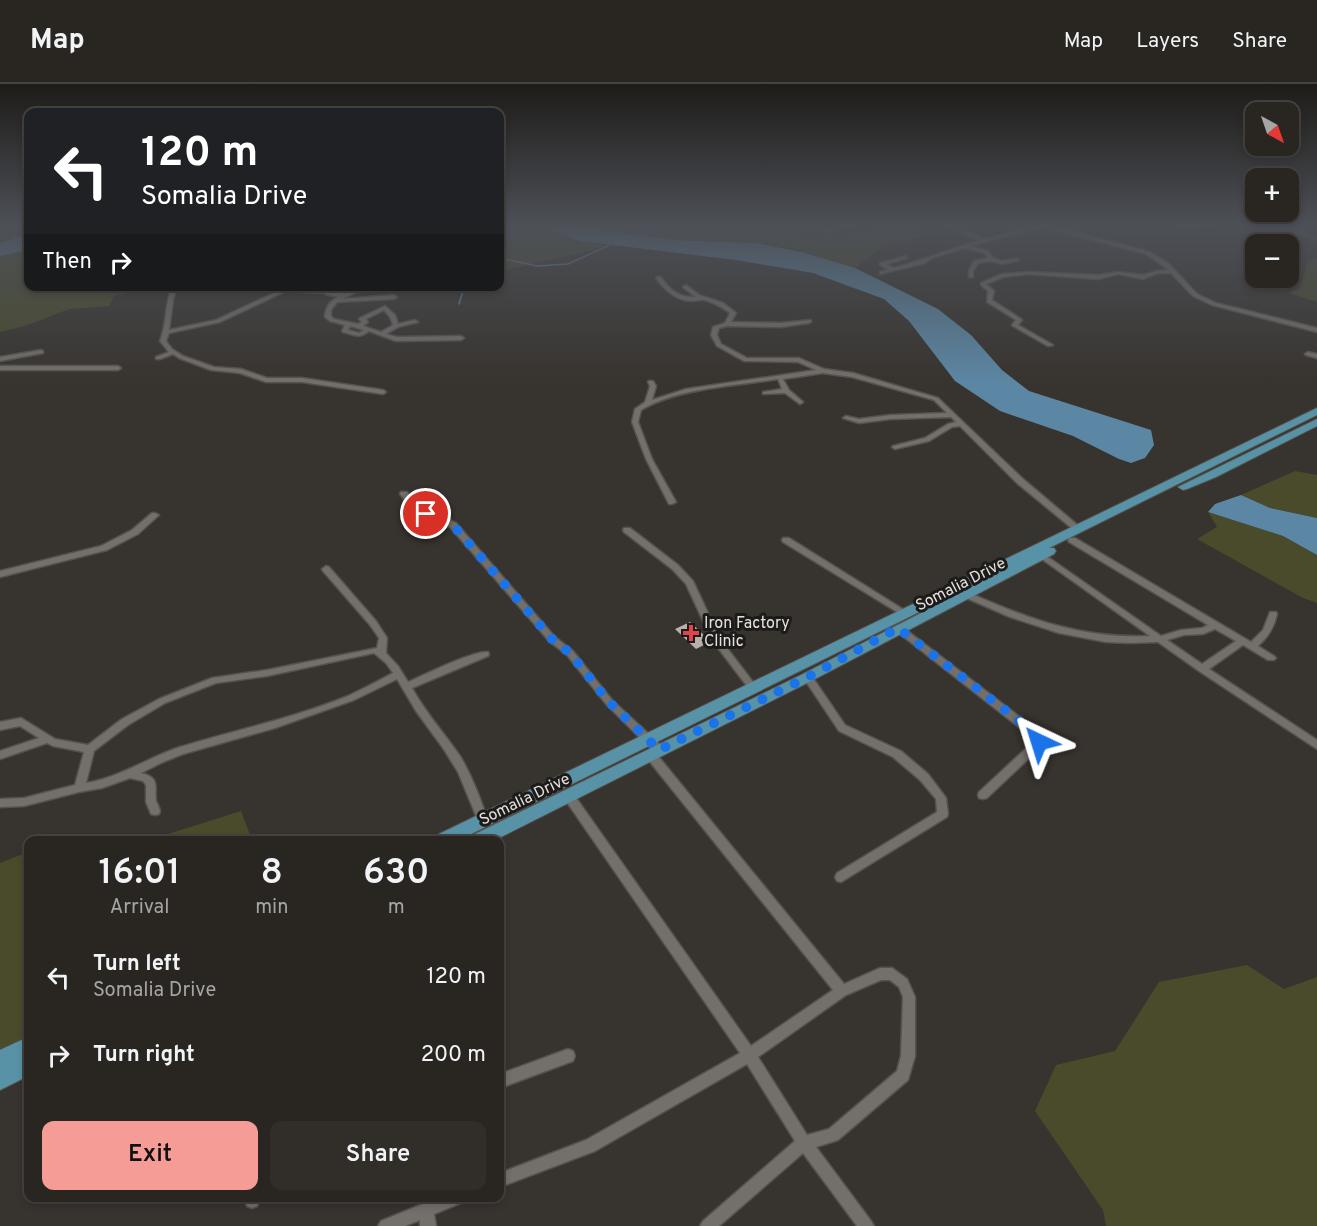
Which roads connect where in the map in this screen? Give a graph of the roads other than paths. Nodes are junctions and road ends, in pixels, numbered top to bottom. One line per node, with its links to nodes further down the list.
1 (999, 277): 23 (street)
2 (1179, 277): 19 (street)
3 (659, 278): 10 (street)
4 (686, 287): 10 (street)
5 (172, 291): 20 (street)
6 (283, 291): 20 (street)
7 (324, 291): 8 (street); 11 (street)
8 (352, 292): 11 (street)
9 (394, 297): 11 (street)
10 (702, 298): 15 (street)
11 (336, 300): 14 (street)
12 (809, 321): 15 (street)
13 (415, 322): 17 (street)
14 (349, 323): 16 (street); 18 (street)
15 (728, 324): 33 (street)
16 (359, 326): 17 (street); 18 (street)
17 (396, 326): 21 (street)
18 (368, 329): 21 (street)
19 (1317, 330)
20 (166, 333): 25 (street)
21 (381, 334): 22 (street)
22 (461, 338)
23 (1050, 345)
24 (41, 352): 27 (street)
25 (173, 352): 29 (street); 37 (street)
26 (1308, 354): 28 (street)
27 (17, 356): 30 (street); 31 (street)
28 (1317, 356)
29 (158, 358)
30 (0, 359)
31 (0, 367): 32 (street)
32 (118, 368)
33 (823, 371): 34 (street); 42 (street)
34 (780, 378): 36 (street); 40 (street)
35 (651, 382): 40 (street)
36 (786, 391): 38 (street); 39 (street)
37 (383, 392)
38 (765, 393)
39 (800, 402)
40 (648, 403): 48 (street)
41 (1317, 411): 51 (main road, Somalia Drive)
42 (954, 415): 43 (street); 45 (street)
43 (845, 422)
44 (1317, 422): 51 (main road, Somalia Drive)
45 (962, 424): 46 (street); 51 (street)
46 (895, 447)
47 (404, 494): 73 (street)
48 (672, 502)
49 (155, 515): 55 (street)
50 (627, 530): 70 (street)
51 (1074, 534): 53 (main road, Somalia Drive); 57 (main road, Somalia Drive); 59 (street)
52 (786, 540): 57 (street)
53 (1042, 555): 56 (main road, Somalia Drive); 61 (street)
54 (326, 569): 63 (street)
55 (0, 574)
56 (967, 595): 60 (main road, Somalia Drive); 61 (street)
57 (905, 613): 70 (main road, Somalia Drive)
58 (1273, 614): 62 (street)
59 (1214, 625): 61 (street); 62 (street)
60 (898, 628): 68 (main road, Somalia Drive); 81 (street)
61 (1160, 639): 66 (street)
62 (1247, 644): 65 (street); 66 (street)
63 (381, 654): 67 (street); 75 (street)
64 (485, 654): 69 (street)
65 (1271, 658)
66 (1202, 669): 74 (street)
67 (398, 675): 69 (street); 78 (street)
68 (808, 677): 76 (main road, Somalia Drive); 87 (street)
69 (407, 686): 84 (street)
70 (753, 688): 73 (main road, Somalia Drive)
71 (0, 726): 72 (street)
72 (49, 739): 75 (street); 77 (street)
73 (649, 739): 76 (street); 84 (main road, Somalia Drive)
74 (1317, 745)
75 (90, 749): 79 (street)
76 (654, 752): 80 (main road, Somalia Drive); 88 (street)
77 (0, 755)
78 (130, 774): 79 (street); 83 (street)
79 (79, 788): 82 (street)
80 (568, 795): 86 (main road, Somalia Drive); 90 (street)
81 (983, 795)
82 (0, 803)
83 (155, 811)
84 (483, 820): 85 (main road, Somalia Drive)
85 (451, 836)
86 (487, 836)
87 (841, 878)
88 (842, 991): 90 (street); 96 (street)
89 (24, 1049): 92 (main road)
90 (749, 1055): 96 (street); 97 (street)
91 (568, 1056): 95 (street)
92 (0, 1061)
93 (24, 1068): 94 (main road)
94 (0, 1080)
95 (504, 1080)
96 (804, 1143): 101 (street); 102 (street)
97 (504, 1178)
98 (451, 1202): 99 (street)
99 (427, 1219): 100 (street)
100 (386, 1226)
101 (708, 1226)
102 (866, 1226)

